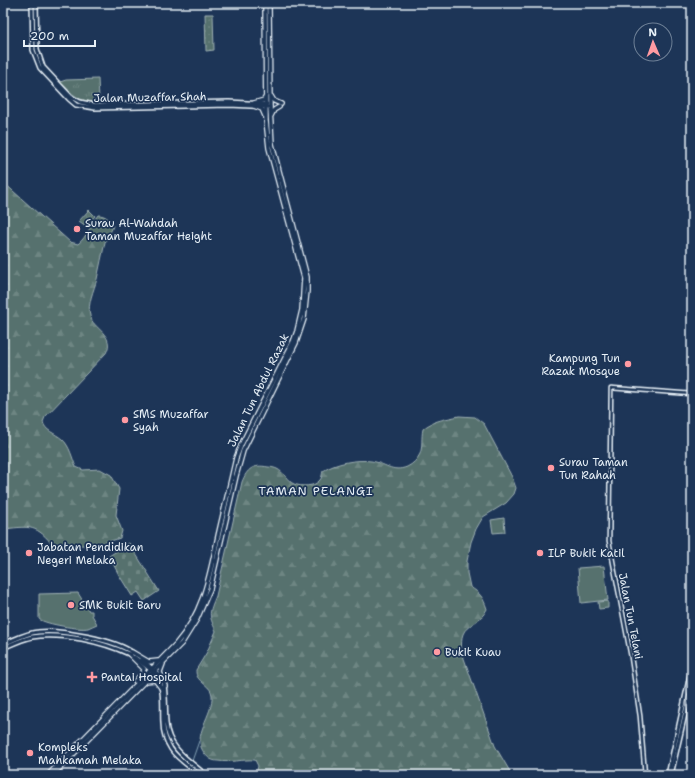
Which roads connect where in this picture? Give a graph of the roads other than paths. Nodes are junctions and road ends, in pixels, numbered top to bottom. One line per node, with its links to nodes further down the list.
1 (32, 3): 7 (main road, Jalan Muzaffar Shah)
2 (36, 3): 7 (main road, Jalan Muzaffar Shah)
3 (265, 3): 6 (highway, Jalan Tun Abdul Razak)
4 (268, 3): 5 (highway, Jalan Tun Abdul Razak)
5 (270, 89): 8 (highway, Jalan Tun Abdul Razak); 9 (highway)
6 (266, 95): 7 (highway); 8 (highway, Jalan Tun Abdul Razak)
7 (254, 104): 8 (main road, Jalan Muzaffar Shah); 10 (highway)
8 (268, 105): 9 (highway, Jalan Tun Abdul Razak); 10 (highway, Jalan Tun Abdul Razak)
9 (270, 118): 18 (highway, Jalan Tun Abdul Razak)
10 (266, 121): 18 (highway, Jalan Tun Abdul Razak)
11 (692, 394): 29 (street, Jalan Tun Telani)
12 (39, 632): 13 (main road); 14 (main road); 15 (main road); 17 (main road)
13 (58, 637): 14 (main road); 17 (main road)
14 (21, 641): 16 (main road)
15 (3, 644)
16 (3, 648)
17 (131, 653): 18 (highway); 20 (main road); 24 (highway)
18 (162, 660): 20 (highway, Jalan Tun Abdul Razak); 23 (highway)
19 (692, 666): 30 (main road)
20 (153, 670): 21 (highway, Jalan Tun Abdul Razak); 23 (main road); 24 (highway, Jalan Tun Abdul Razak)
21 (145, 681): 23 (highway); 26 (highway, Jalan Tun Abdul Razak)
22 (692, 684): 31 (main road)
23 (163, 688): 27 (main road); 28 (main road)
24 (122, 698): 25 (highway, Jalan Tun Abdul Razak)
25 (48, 775)
26 (53, 775)
27 (200, 775)
28 (206, 775)
29 (644, 775)
30 (668, 775)
31 (671, 775)

